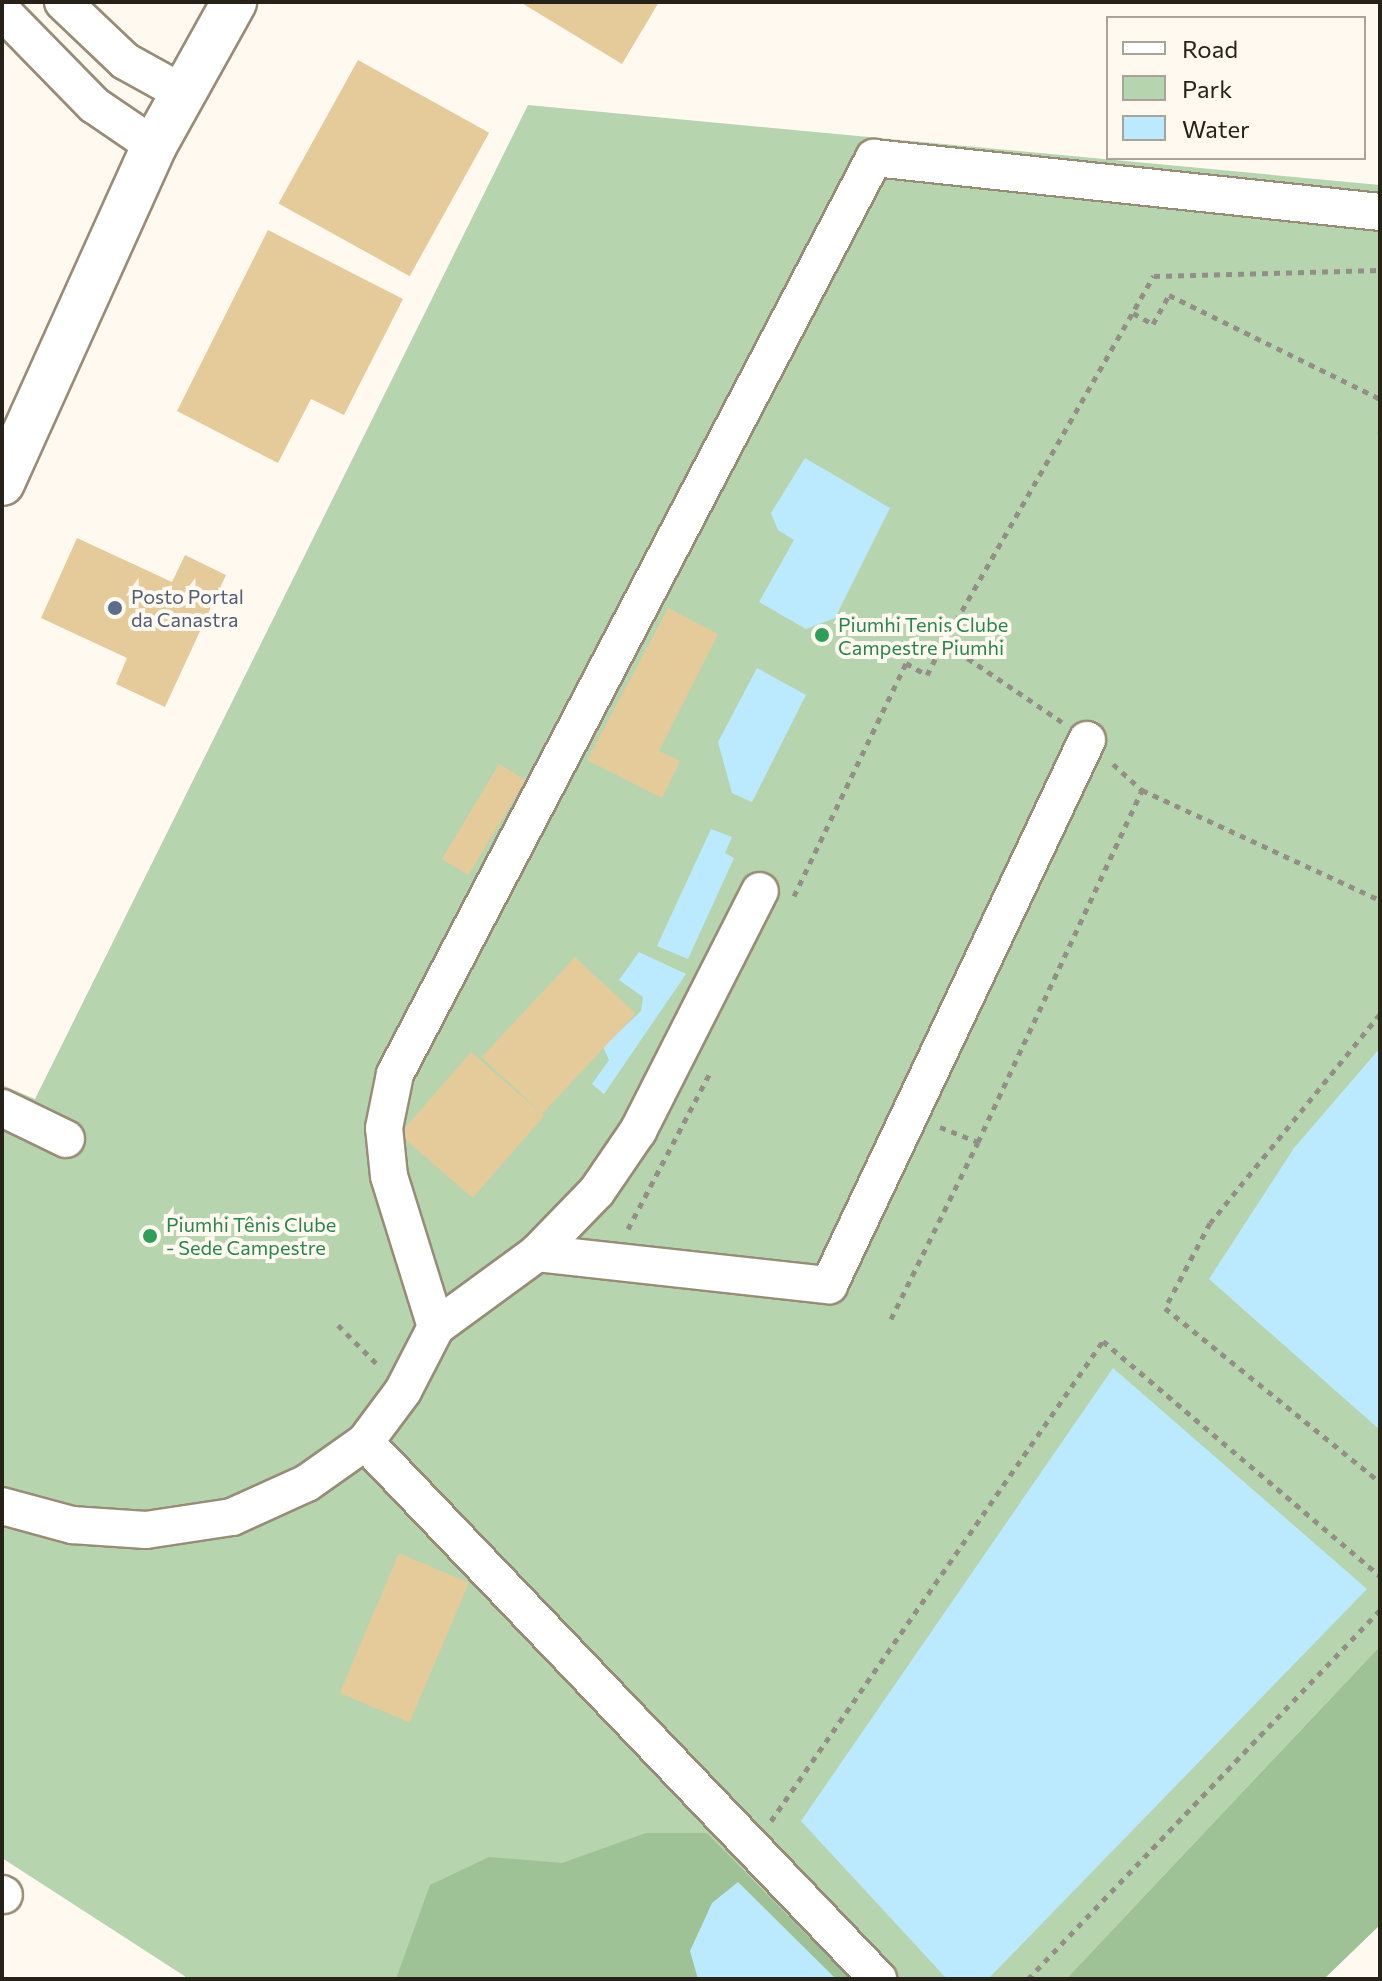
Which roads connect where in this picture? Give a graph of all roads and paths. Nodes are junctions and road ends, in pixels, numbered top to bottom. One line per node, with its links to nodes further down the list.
1 (63, 2): 4 (street)
2 (234, 2): 4 (main road)
3 (2, 11): 5 (street)
4 (181, 92): 5 (main road)
5 (154, 146): 10 (main road)
6 (1380, 212): 23 (street)
7 (1380, 270): 8 (path)
8 (1133, 313): 9 (path); 11 (path)
9 (1380, 399)
10 (2, 483)
11 (1087, 740): 12 (path); 17 (street)
12 (1142, 790): 14 (path); 19 (path)
13 (760, 891): 20 (street)
14 (1380, 900)
15 (1380, 1014): 26 (path)
16 (2, 1108): 18 (street)
17 (910, 1115): 19 (path); 20 (street)
18 (66, 1139)
19 (978, 1142): 21 (path)
20 (537, 1253): 23 (street)
21 (891, 1319)
22 (338, 1325): 24 (path)
23 (436, 1327): 24 (street)
24 (403, 1391): 25 (street)
25 (365, 1442): 27 (street); 30 (street)
26 (1380, 1482)
27 (2, 1506)
28 (1380, 1576): 30 (path)
29 (1380, 1610): 32 (path)
30 (752, 1848): 31 (street)
31 (878, 1979)
32 (1028, 1979)

